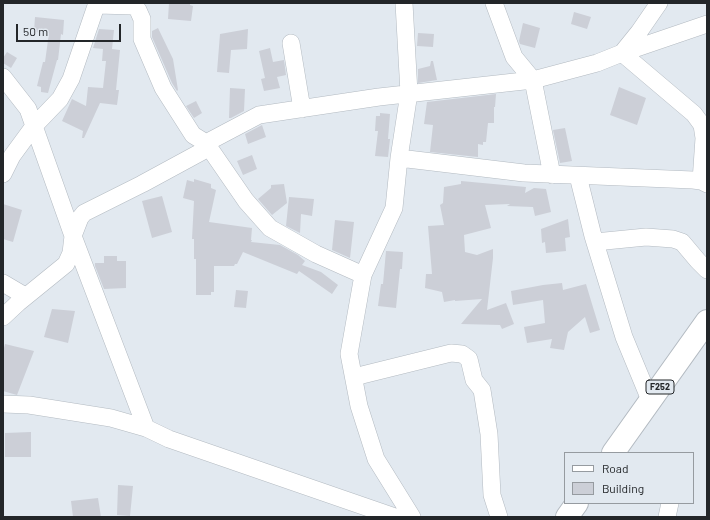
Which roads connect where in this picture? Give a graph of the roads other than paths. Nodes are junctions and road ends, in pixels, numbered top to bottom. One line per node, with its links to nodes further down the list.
1 (404, 3): 10 (street)
2 (494, 3): 9 (street)
3 (659, 3): 7 (street)
4 (98, 4): 12 (street); 13 (street)
5 (707, 24): 7 (street)
6 (291, 43): 11 (street)
7 (622, 53): 9 (street); 18 (street)
8 (3, 77): 12 (street)
9 (533, 80): 10 (street); 16 (street)
10 (409, 93): 11 (street); 14 (street)
11 (302, 109): 13 (street)
12 (34, 126): 15 (street); 19 (street)
13 (206, 143): 19 (street); 22 (street)
14 (399, 158): 16 (street); 22 (street)
15 (3, 174)
16 (552, 175): 17 (street)
17 (578, 176): 18 (street); 20 (street)
18 (704, 183)
19 (73, 236): 24 (street); 30 (street)
20 (595, 242): 21 (street); 28 (street)
21 (707, 270)
22 (363, 275): 27 (street)
23 (3, 283): 24 (street)
24 (25, 296): 25 (street)
25 (3, 316)
26 (707, 322): 28 (main road, F252)
27 (354, 377): 35 (street); 36 (street)
28 (650, 400): 31 (main road, F252)
29 (3, 404): 30 (street)
30 (146, 428): 34 (street)
31 (614, 452)
32 (576, 504): 37 (main road)
33 (670, 504): 38 (street)
34 (395, 517)
35 (412, 517)
36 (499, 517)
37 (567, 517)
38 (667, 517)

